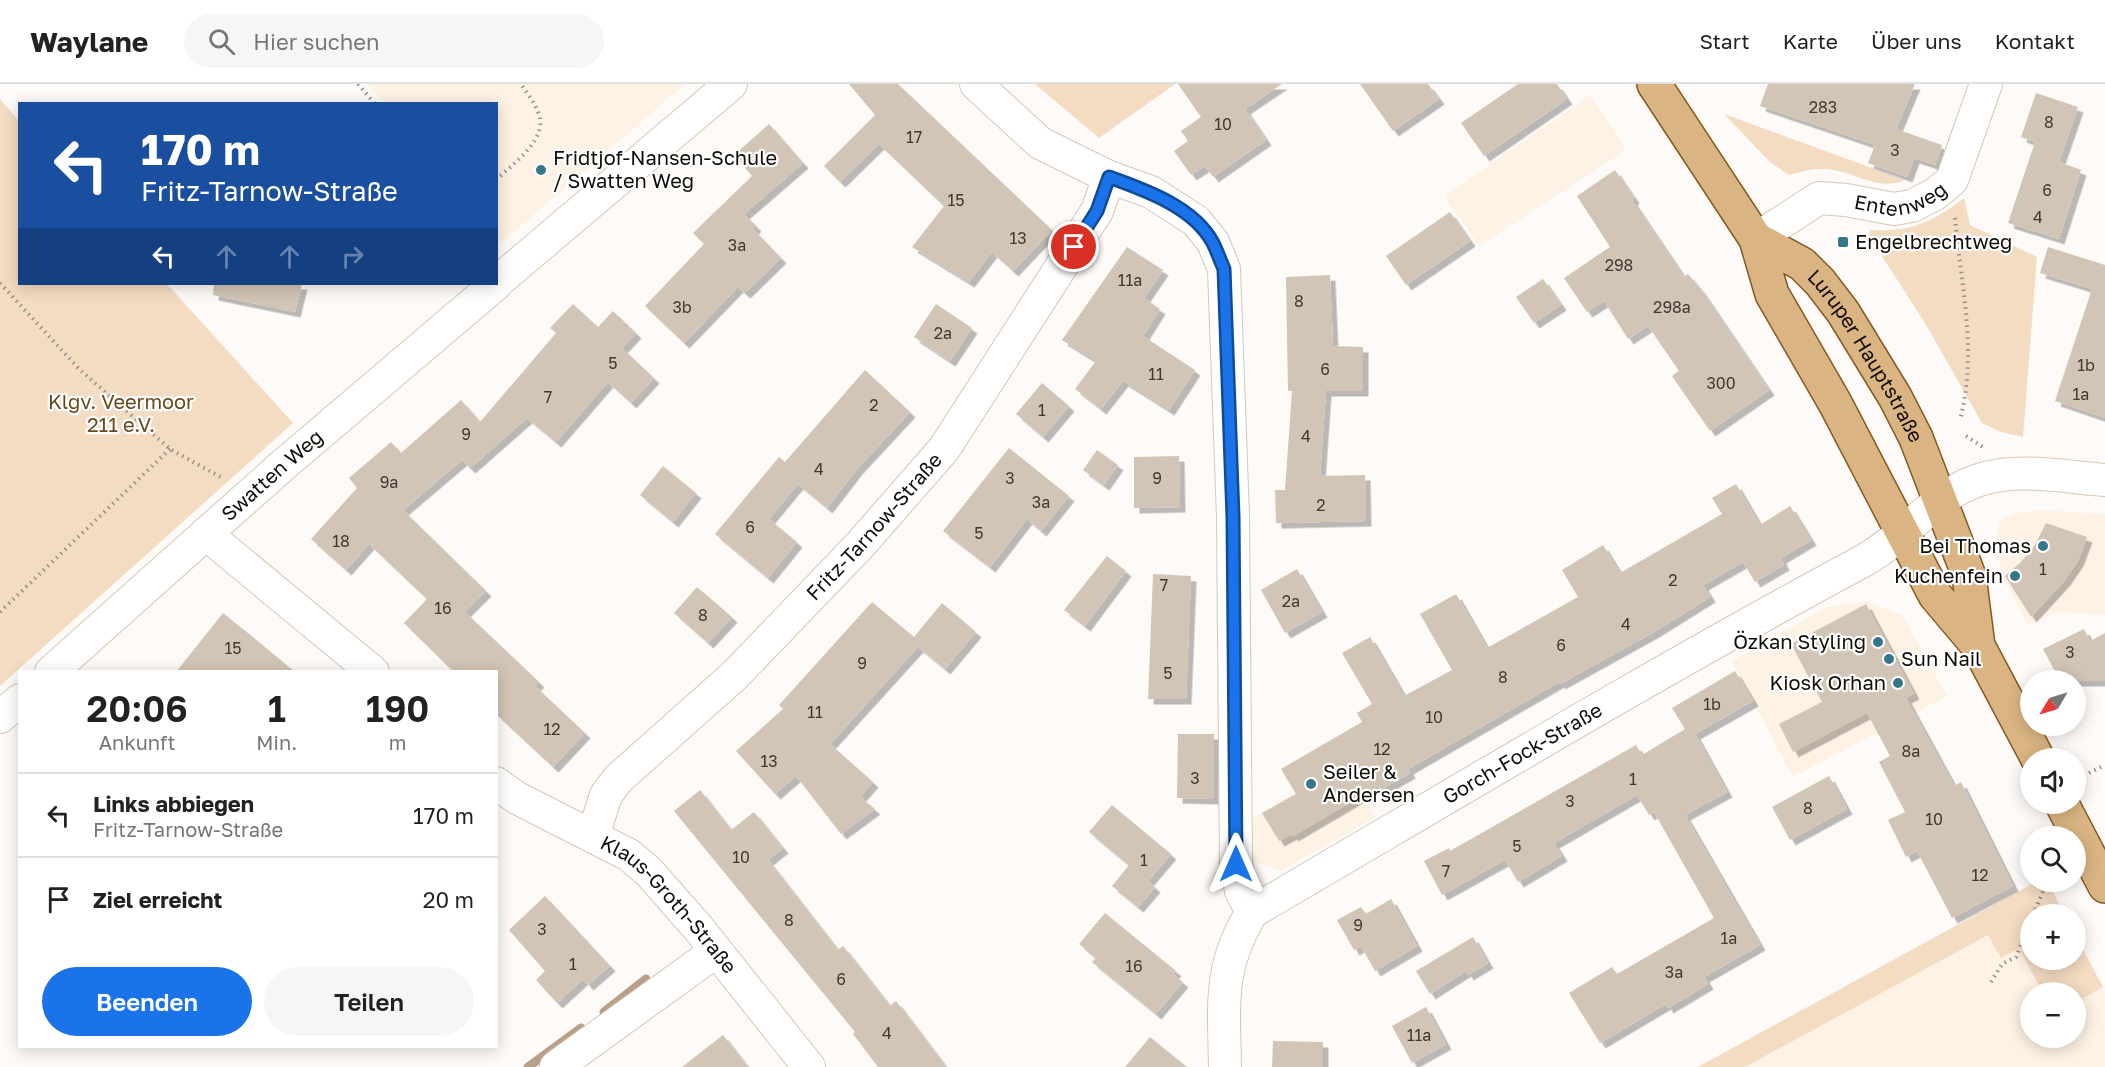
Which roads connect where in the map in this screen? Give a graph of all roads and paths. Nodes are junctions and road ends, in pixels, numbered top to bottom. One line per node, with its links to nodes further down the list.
1 (358, 84): 7 (path)
2 (521, 84): 9 (path)
3 (731, 84): 12 (street, Swatten Weg)
4 (976, 84): 8 (street)
5 (1654, 84): 11 (main road, Luruper Hauptstraße)
6 (1986, 84): 10 (street, Entenweg)
7 (373, 102)
8 (1109, 177): 33 (street, Fritz-Tarnow-Straße); 35 (street)
9 (498, 178)
10 (1952, 180): 11 (street, Entenweg); 15 (path)
11 (1756, 239): 19 (main road, Luruper Hauptstraße); 20 (main road, Luruper Hauptstraße)
12 (498, 281)
13 (0, 283): 16 (path)
14 (494, 285): 18 (street, Swatten Weg)
15 (1960, 420)
16 (170, 448): 18 (path); 22 (path)
17 (2105, 480): 19 (street)
18 (250, 494): 21 (street, Swatten Weg)
19 (1941, 501): 20 (street, Gorch-Fock-Straße); 23 (main road, Luruper Hauptstraße)
20 (1902, 532): 23 (main road, Luruper Hauptstraße); 35 (street, Gorch-Fock-Straße)
21 (206, 534): 24 (street, Swatten Weg); 25 (street)
22 (0, 612)
23 (1978, 646): 28 (main road)
24 (53, 670)
25 (371, 670)
26 (18, 702): 27 (street)
27 (0, 717)
28 (2032, 748)
29 (2105, 765): 30 (path)
30 (2089, 773)
31 (498, 784): 33 (street, Klaus-Groth-Straße)
32 (2067, 814): 34 (main road)
33 (593, 836): 37 (street, Klaus-Groth-Straße)
34 (2105, 886)
35 (1252, 912): 41 (street, Gorch-Fock-Straße)
36 (2020, 947): 38 (path)
37 (715, 952): 39 (street); 40 (street, Klaus-Groth-Straße)
38 (1992, 982)
39 (556, 1067)
40 (809, 1067)
41 (1225, 1067)

